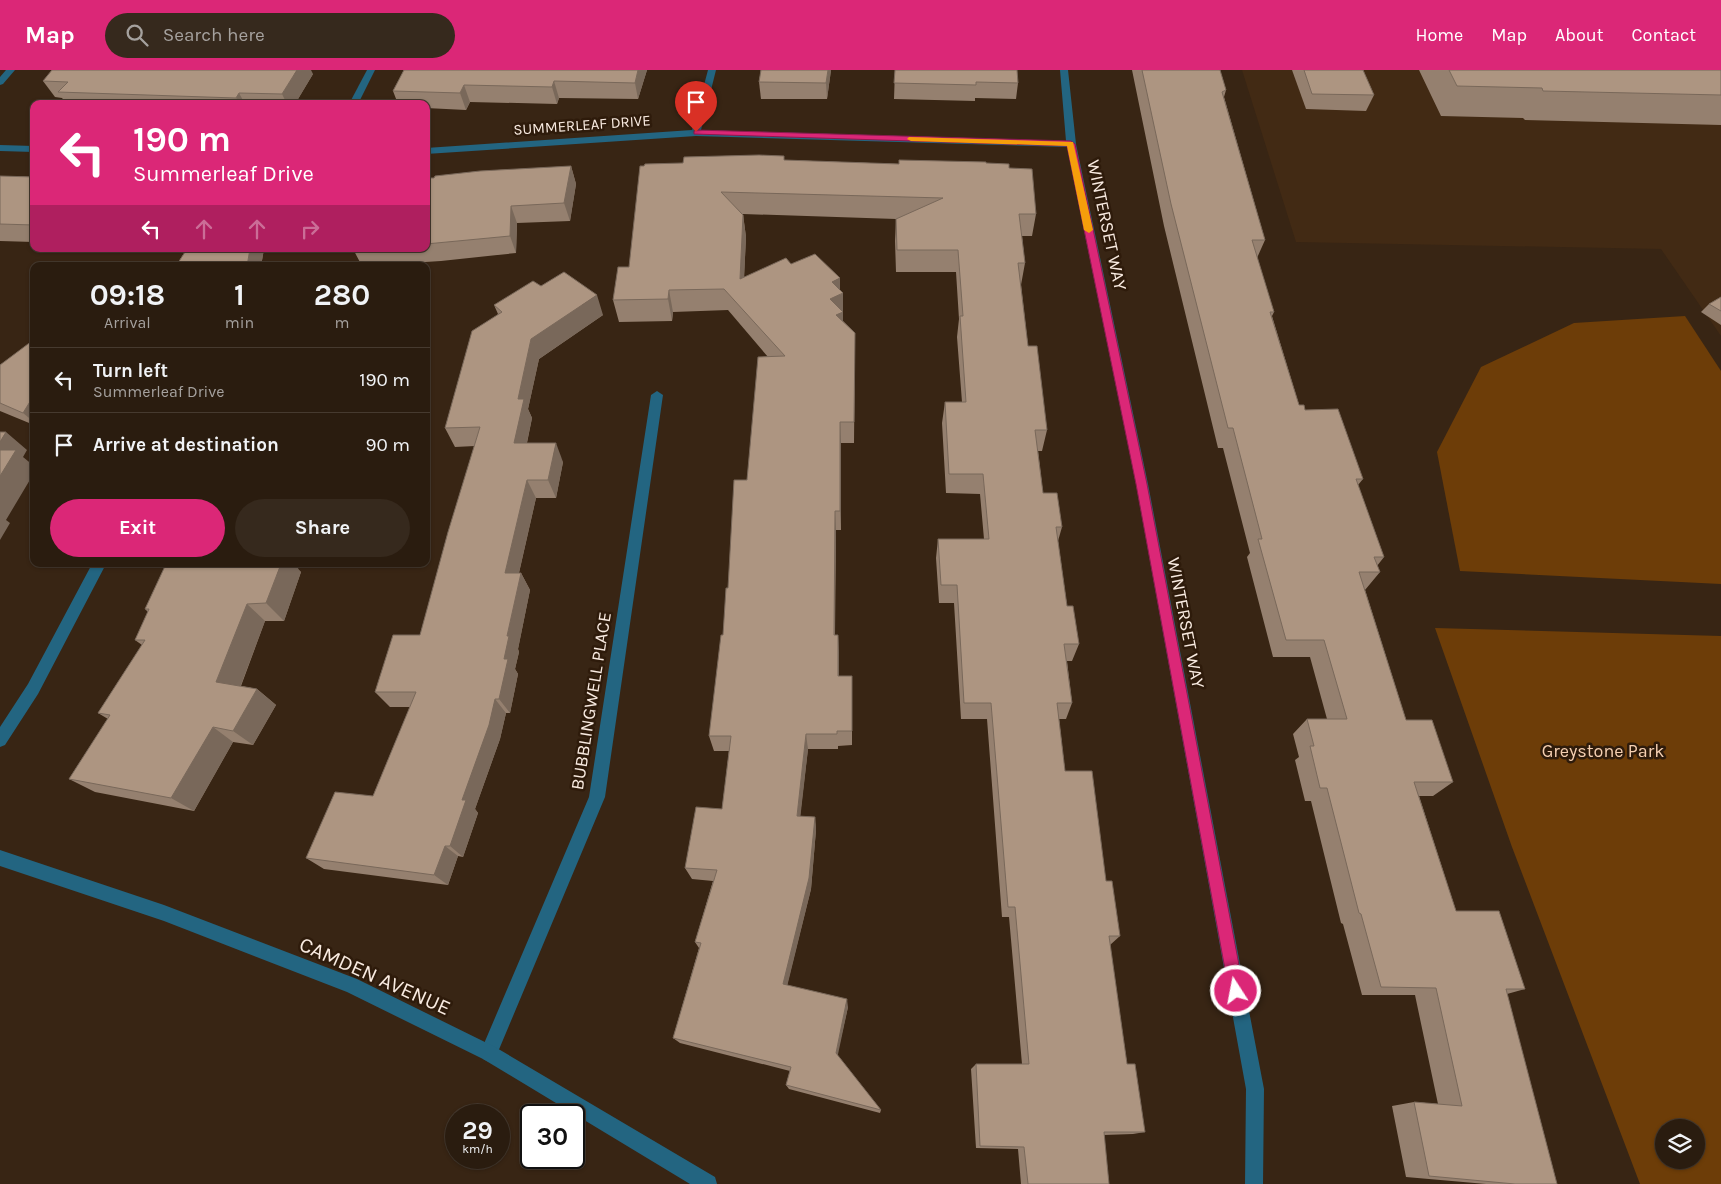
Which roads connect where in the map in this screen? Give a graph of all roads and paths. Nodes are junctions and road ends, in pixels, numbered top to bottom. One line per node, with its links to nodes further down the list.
1 (11, 70): 5 (street)
2 (371, 70): 6 (street)
3 (712, 70): 7 (street)
4 (1064, 70): 8 (street, WINTERSET WAY)
5 (0, 82)
6 (355, 100)
7 (696, 132): 8 (street, SUMMERLEAF DRIVE); 11 (street, SUMMERLEAF DRIVE)
8 (1071, 144): 18 (street, WINTERSET WAY)
9 (0, 148): 10 (street)
10 (30, 149)
11 (430, 151)
12 (657, 395): 16 (street, BUBBLINGWELL PLACE)
13 (97, 567): 14 (street)
14 (0, 740)
15 (0, 858): 16 (street, CAMDEN AVENUE)
16 (489, 1053): 17 (street, CAMDEN AVENUE)
17 (708, 1184)
18 (1254, 1184)

